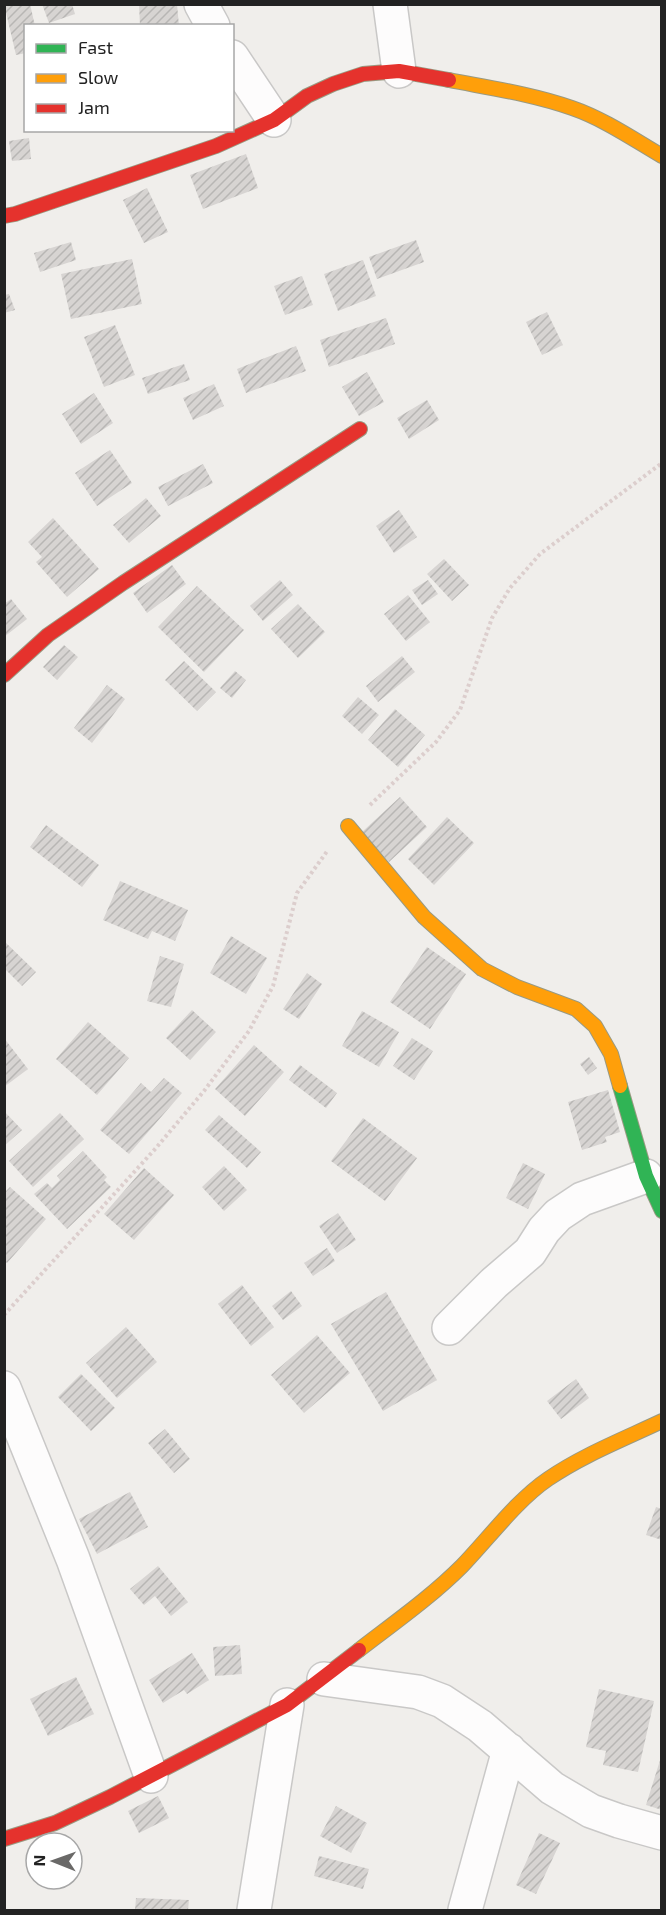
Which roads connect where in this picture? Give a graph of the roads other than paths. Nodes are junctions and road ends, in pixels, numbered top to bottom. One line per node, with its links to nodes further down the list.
1 (201, 4): 3 (street)
2 (390, 4): 5 (street)
3 (212, 24)
4 (234, 60): 6 (street)
5 (399, 71): 6 (street); 7 (street)
6 (274, 120): 8 (street)
7 (662, 156)
8 (4, 216)
9 (360, 429): 10 (street)
10 (4, 675)
11 (348, 826): 12 (street)
12 (646, 1176): 13 (street); 14 (street)
13 (662, 1211)
14 (449, 1328)
15 (4, 1388): 20 (street)
16 (662, 1421): 17 (street)
17 (324, 1679): 18 (street); 19 (street)
18 (287, 1706): 20 (street); 23 (street)
19 (509, 1749): 21 (street); 24 (street)
20 (151, 1776): 22 (street)
21 (662, 1833)
22 (4, 1839)
23 (254, 1911)
24 (465, 1911)

